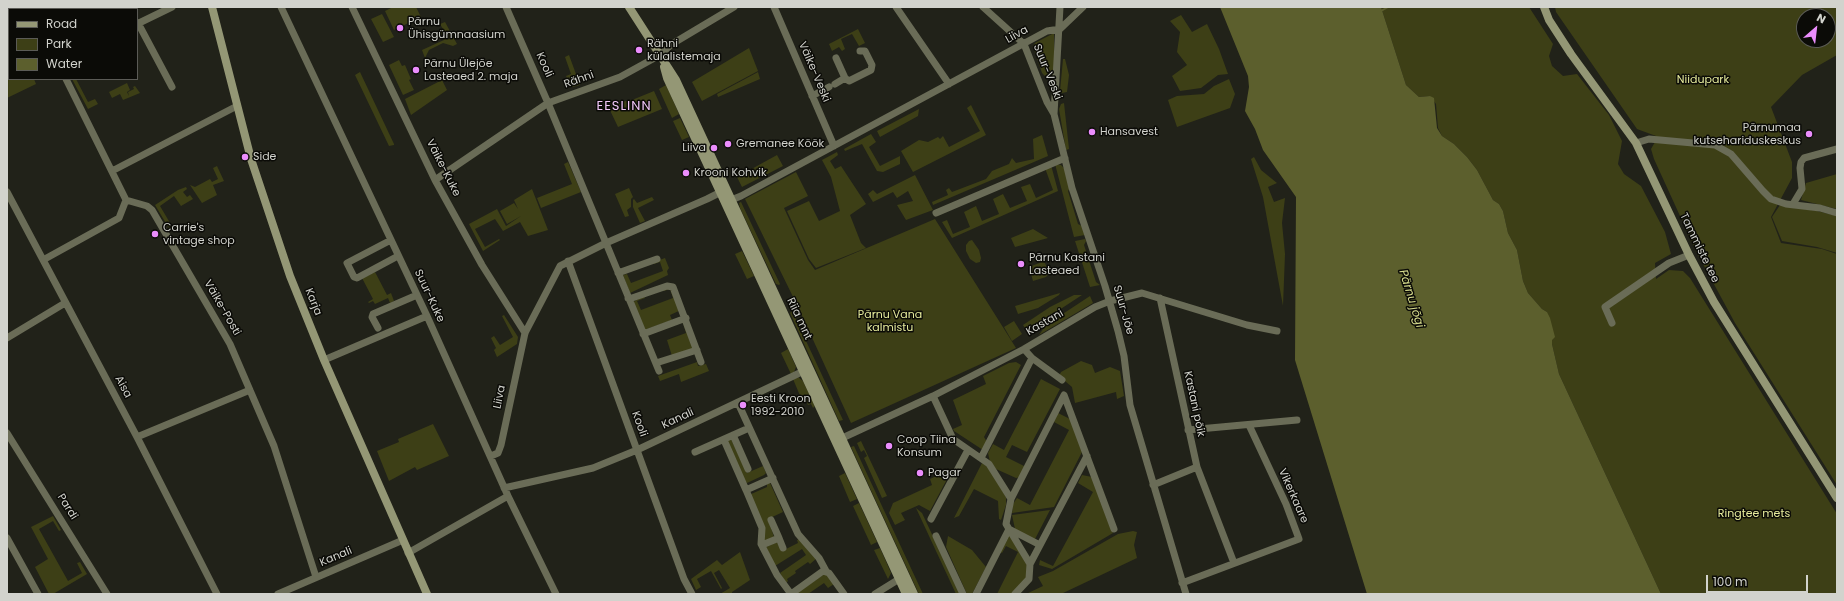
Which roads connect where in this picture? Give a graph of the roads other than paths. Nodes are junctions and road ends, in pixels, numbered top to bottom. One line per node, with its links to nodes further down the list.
1 (172, 7): 14 (street)
2 (212, 7): 27 (main road, Karja)
3 (281, 7): 41 (street, Suur-Kuke)
4 (352, 7): 34 (street, Väike-Kuke)
5 (506, 7): 26 (street, Kooli)
6 (629, 7): 19 (main road, Riia mnt)
7 (734, 7): 19 (street, Rähni)
8 (774, 7): 25 (street, Väike-Veski)
9 (896, 7): 23 (street)
10 (983, 7): 17 (street, Suur-Veski)
11 (1060, 7): 16 (street, Suur-Jõe)
12 (1083, 7): 16 (street, Liiva)
13 (1544, 7): 29 (main road, Tammiste tee)
14 (138, 24)
15 (138, 26): 24 (street)
16 (1060, 29): 17 (street, Liiva); 28 (street, Suur-Jõe)
17 (1024, 44): 23 (street, Liiva); 28 (street, Suur-Veski)
18 (860, 51): 21 (street)
19 (660, 55): 26 (street, Rähni); 36 (main road, Riia mnt)
20 (836, 58): 21 (street)
21 (846, 78): 25 (street)
22 (66, 80): 33 (street)
23 (949, 84): 30 (street, Liiva)
24 (172, 86)
25 (812, 96): 30 (street, Väike-Veski)
26 (548, 103): 34 (street, Rähni); 42 (street, Kooli)
27 (237, 106): 33 (street); 65 (main road, Karja)
28 (1054, 114): 32 (street, Suur-Jõe)
29 (1636, 143): 38 (street); 43 (main road, Tammiste tee)
30 (834, 146): 36 (street, Liiva)
31 (1837, 149): 38 (street)
32 (1065, 158): 39 (street); 52 (street, Suur-Jõe)
33 (112, 171): 37 (street)
34 (435, 180): 59 (street, Väike-Kuke)
35 (7, 192): 46 (street, Aisa)
36 (725, 195): 42 (street, Liiva); 68 (main road, Riia mnt)
37 (126, 200): 46 (street); 71 (street, Väike-Posti)
38 (1793, 204): 40 (street)
39 (936, 213)
40 (1837, 213)
41 (391, 240): 44 (street, Suur-Kuke); 44 (street)
42 (606, 243): 47 (street, Liiva); 48 (street, Kooli)
43 (1689, 255): 56 (street); 96 (main road, Tammiste tee)
44 (398, 256): 49 (street, Suur-Kuke)
45 (657, 259): 48 (street)
46 (43, 260): 53 (street, Aisa)
47 (568, 261): 59 (street, Liiva); 83 (street, Kooli)
48 (618, 273): 50 (street, Kooli)
49 (417, 295): 54 (street, Suur-Kuke); 57 (street)
50 (628, 298): 55 (street); 60 (street, Kooli)
51 (1160, 298): 52 (street, Kastani); 58 (street, Kastani); 77 (street, Kastani põik)
52 (1110, 301): 62 (street, Kastani); 92 (street, Suur-Jõe)
53 (65, 303): 61 (street); 80 (street, Aisa)
54 (427, 316): 65 (street); 86 (street, Suur-Kuke)
55 (686, 318): 60 (street); 63 (street)
56 (1612, 323)
57 (378, 328)
58 (1277, 331)
59 (525, 333): 86 (street, Liiva)
60 (643, 334): 67 (street, Kooli)
61 (7, 338)
62 (1024, 349): 64 (street); 72 (street, Kastani)
63 (697, 350): 66 (street); 67 (street)
64 (1032, 358): 70 (street); 88 (street)
65 (324, 360): 105 (main road, Karja)
66 (701, 362)
67 (656, 364): 69 (street, Kooli)
68 (806, 370): 73 (street, Kanali); 81 (main road, Riia mnt)
69 (659, 371)
70 (1062, 380)
71 (250, 390): 80 (street); 113 (street, Väike-Posti)
72 (933, 396): 81 (street, Kastani); 84 (street)
73 (738, 403): 76 (street); 83 (street, Kanali)
74 (1297, 420): 75 (street)
75 (1249, 426): 77 (street); 110 (street, Vikerkaare)
76 (749, 428): 79 (street); 91 (street)
77 (1188, 430): 89 (street, Kastani põik)
78 (7, 433): 117 (street, Pardi)
79 (733, 435): 82 (street); 90 (street)
80 (137, 437): 118 (street, Aisa)
81 (839, 439): 114 (main road, Riia mnt)
82 (724, 440): 85 (street); 94 (street)
83 (637, 450): 93 (street, Kanali); 122 (street, Kooli)
84 (968, 450): 88 (street); 98 (street)
85 (695, 452)
86 (491, 456): 93 (street, Suur-Kuke)
87 (1087, 456): 97 (street); 101 (street); 107 (street)
88 (981, 458): 97 (street)
89 (1197, 467): 92 (street); 110 (street, Kastani põik)
90 (748, 469)
91 (773, 478): 94 (street); 112 (street)
92 (1153, 485): 115 (street, Suur-Jõe)
93 (504, 488): 95 (street, Suur-Kuke)
94 (746, 490): 106 (street)
95 (508, 496): 109 (street); 121 (street, Suur-Kuke)
96 (1837, 498)
97 (1011, 499): 100 (street)
98 (931, 519)
99 (771, 520): 104 (street)
100 (1009, 529): 107 (street); 111 (street); 129 (street)
101 (1114, 529)
102 (936, 536): 128 (street)
103 (7, 538): 116 (street)
104 (778, 538): 106 (street); 108 (street)
105 (402, 540): 109 (main road, Karja); 113 (street, Kanali)
106 (762, 545): 123 (street)
107 (1040, 546): 111 (street)
108 (783, 548)
109 (408, 553): 120 (main road, Karja)
110 (1234, 563): 115 (street, Vikerkaare)
111 (1030, 564): 130 (street)
112 (826, 571): 123 (street); 124 (street)
113 (316, 577): 119 (street, Kanali)
114 (902, 577): 125 (street); 126 (main road, Riia mnt); 127 (main road, Riia mnt)
115 (1182, 583): 131 (street, Suur-Jõe)
116 (38, 594)
117 (107, 594)
118 (217, 594)
119 (278, 594)
120 (427, 594)
121 (556, 594)
122 (692, 594)
123 (791, 594)
124 (844, 594)
125 (875, 594)
126 (906, 594)
127 (914, 594)
128 (963, 594)
129 (976, 594)
130 (1016, 594)
131 (1186, 594)

